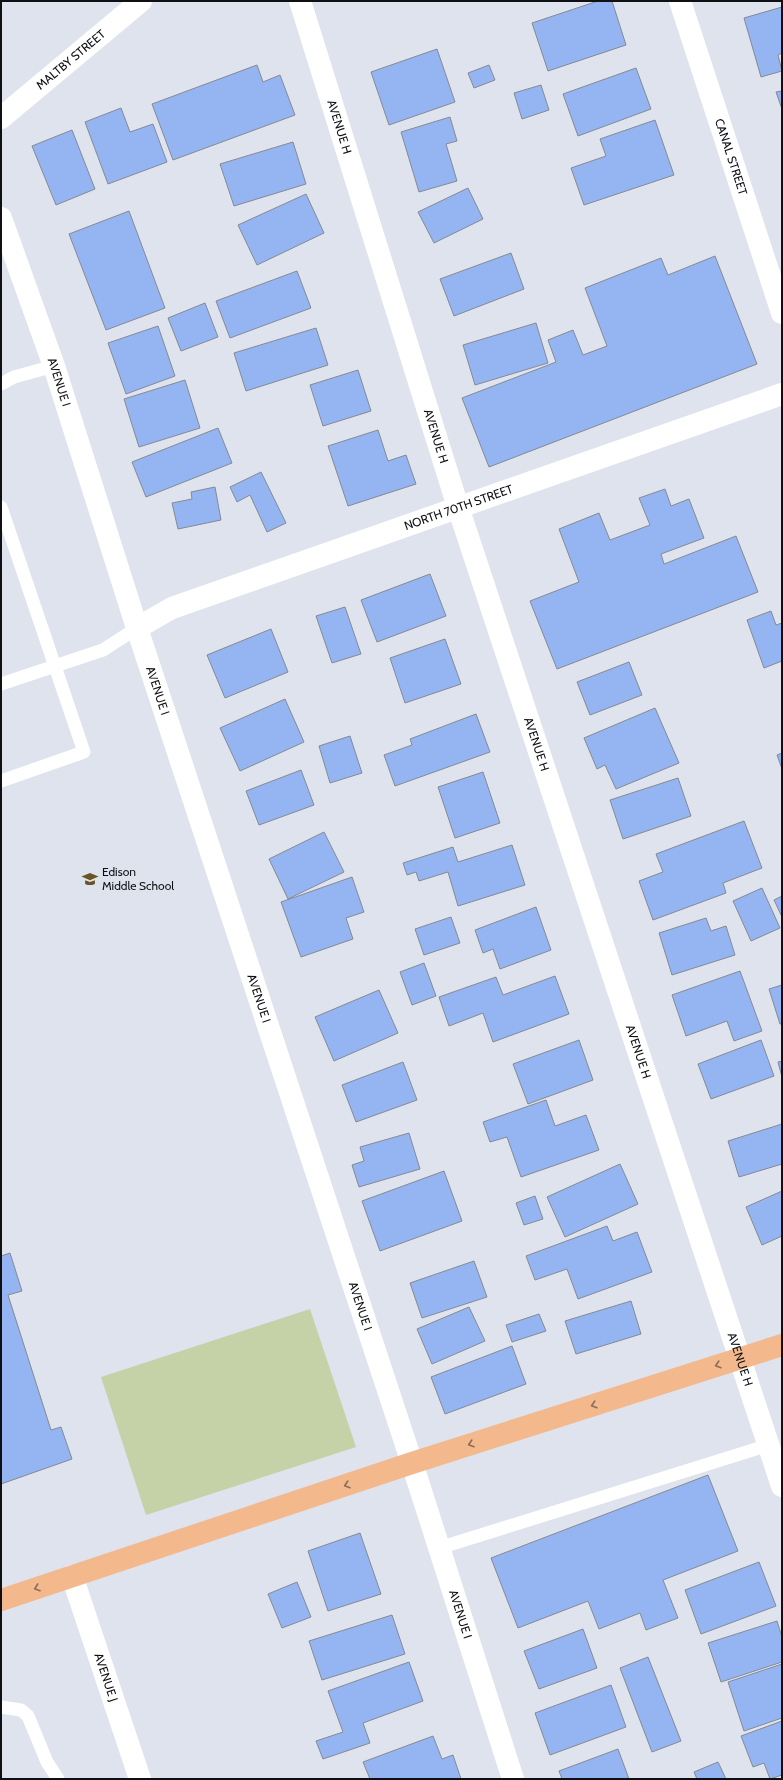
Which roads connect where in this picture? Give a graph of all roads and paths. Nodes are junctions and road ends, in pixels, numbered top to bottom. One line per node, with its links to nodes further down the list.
1 (141, 1): 4 (street, MALTBY STREET)
2 (300, 1): 11 (street, AVENUE H)
3 (680, 1): 6 (street, CANAL STREET)
4 (1, 118)
5 (1, 218): 7 (street, AVENUE I)
6 (782, 313)
7 (54, 366): 8 (lane); 12 (street, AVENUE I)
8 (1, 384)
9 (782, 394): 11 (street, NORTH 70TH STREET)
10 (1, 507): 13 (lane)
11 (458, 508): 12 (street, NORTH 70TH STREET); 17 (street, AVENUE H)
12 (137, 628): 13 (lane); 19 (street, AVENUE I)
13 (55, 667): 14 (lane); 15 (lane)
14 (1, 684)
15 (1, 781)
16 (782, 1345): 17 (main road)
17 (740, 1358): 18 (street, AVENUE H); 19 (main road, one-way to 19)
18 (769, 1445): 20 (street, AVENUE H); 21 (lane)
19 (412, 1463): 21 (street, AVENUE I); 22 (main road, one-way to 22)
20 (782, 1486)
21 (439, 1548): 27 (street, AVENUE I)
22 (72, 1576): 23 (main road, one-way to 23); 26 (street, AVENUE J)
23 (1, 1600)
24 (1, 1707): 25 (lane)
25 (58, 1779)
26 (140, 1779)
27 (513, 1779)

